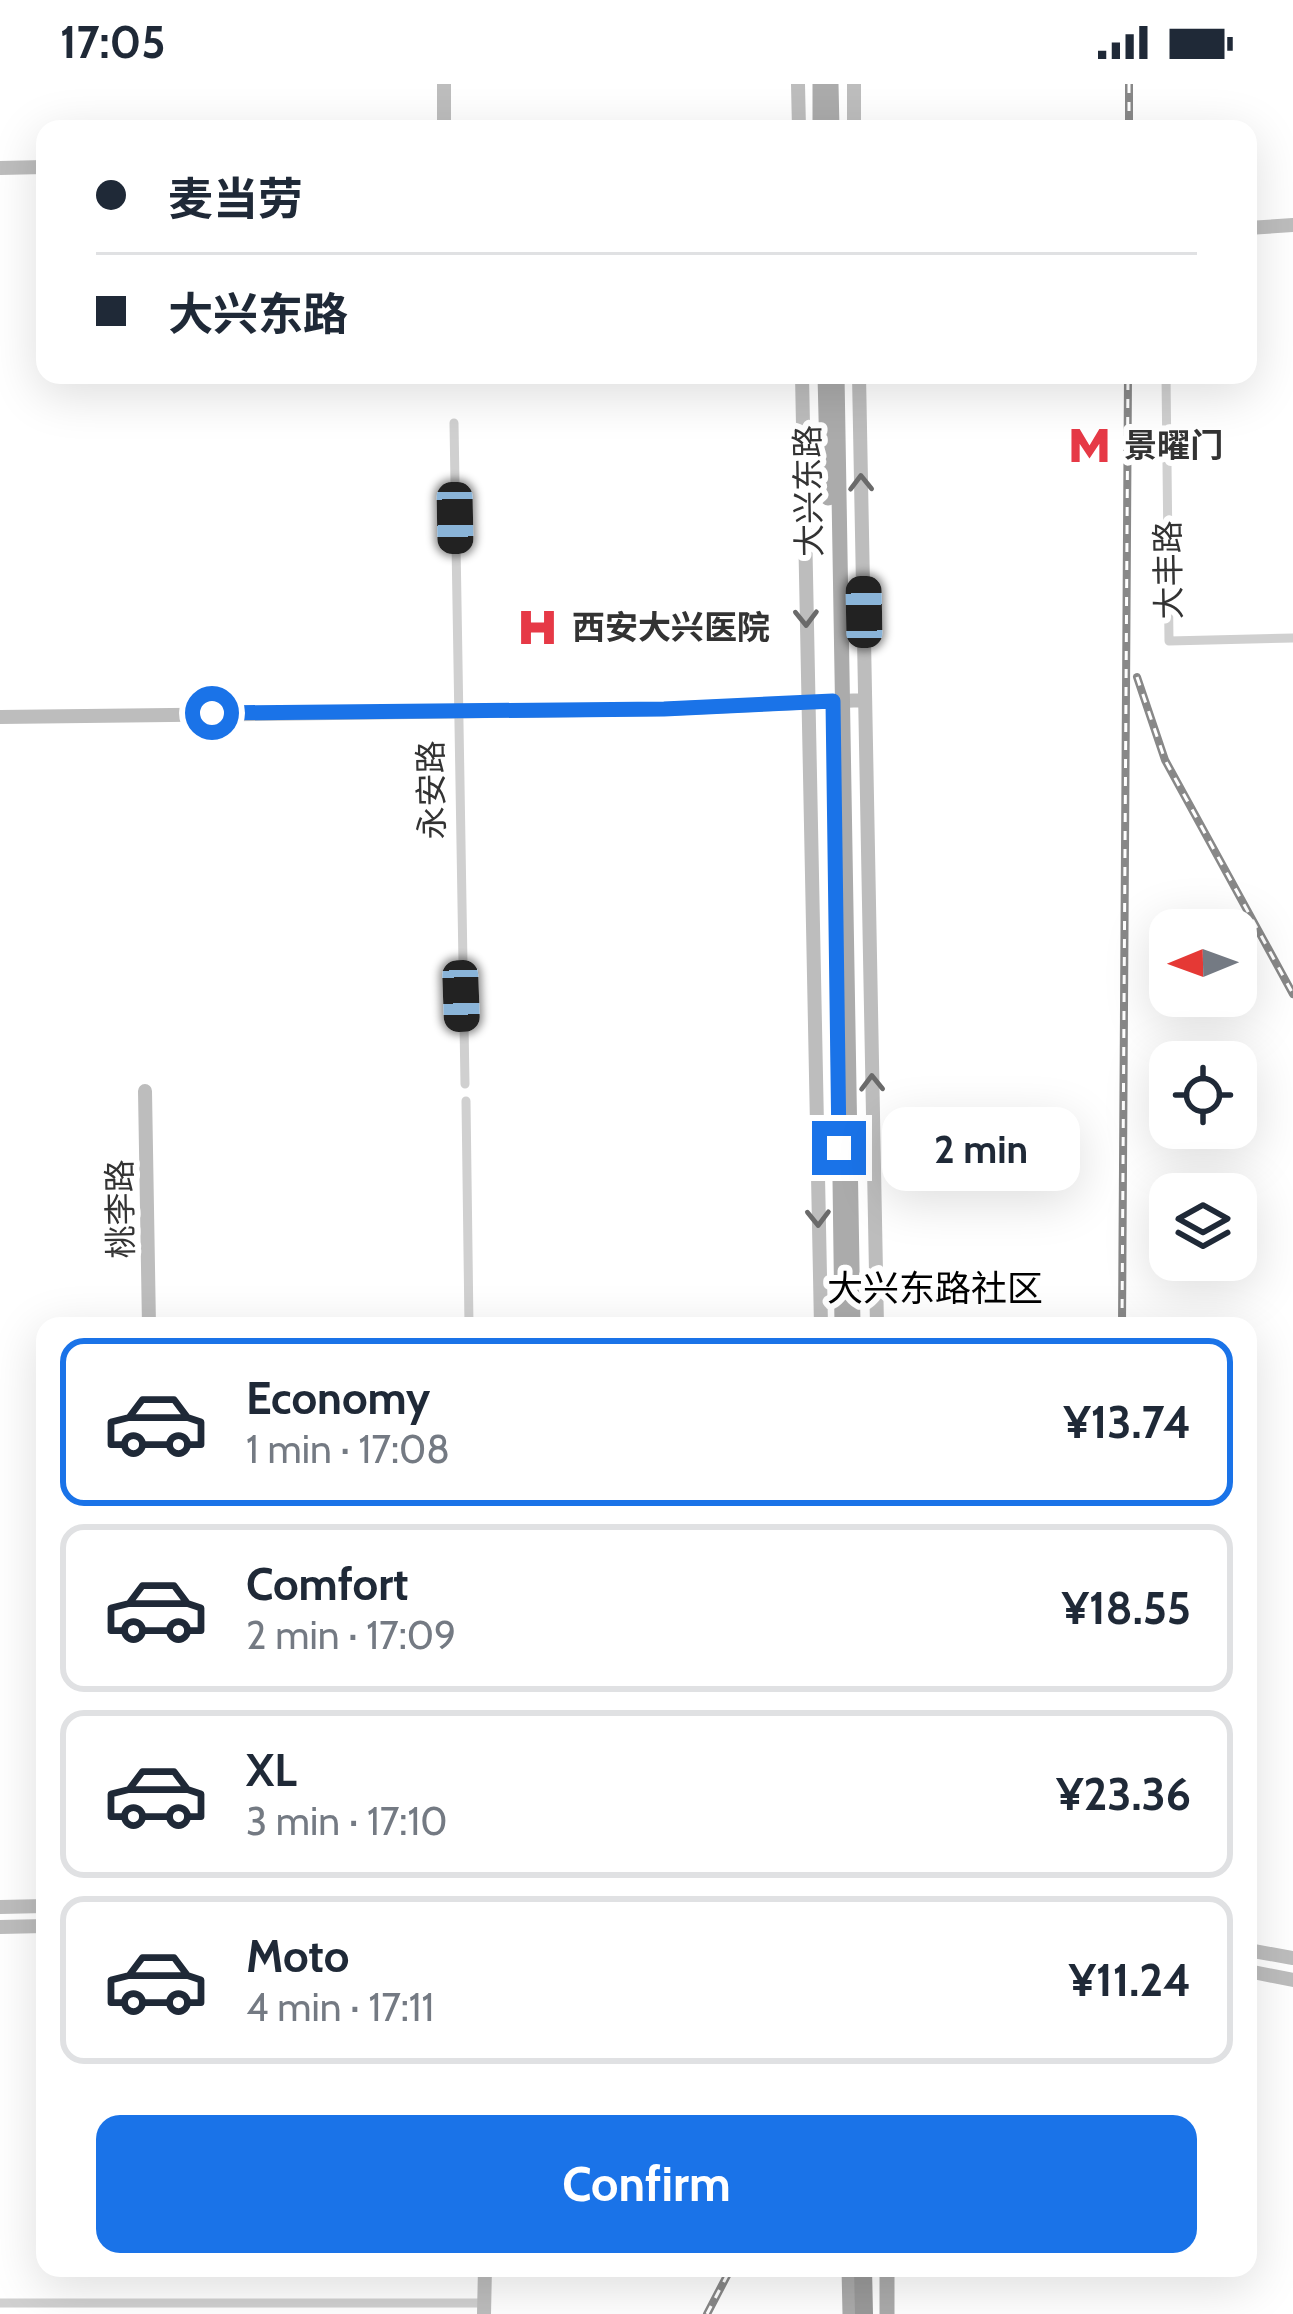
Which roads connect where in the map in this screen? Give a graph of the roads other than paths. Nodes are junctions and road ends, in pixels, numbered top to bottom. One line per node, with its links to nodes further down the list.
1 (444, 84): 6 (main road)
2 (798, 84): 7 (main road)
3 (820, 84): 8 (main road)
4 (831, 84): 9 (main road)
5 (854, 84): 10 (main road)
6 (444, 120)
7 (799, 120)
8 (820, 120)
9 (832, 120)
10 (854, 120)
11 (36, 166): 12 (main road)
12 (0, 168)
13 (1293, 225): 14 (main road)
14 (1257, 227)
15 (802, 384): 24 (main road, one-way to 24)
16 (826, 384): 23 (main road, 大兴东路)
17 (836, 384): 23 (main road, 大兴东路)
18 (859, 384): 22 (main road, one-way to 18)
19 (1166, 384): 21 (street, 大丰路)
20 (454, 423): 25 (street, 永安路)
21 (1293, 638)
22 (865, 700): 23 (main road); 35 (main road, one-way to 22)
23 (837, 701): 24 (main road); 33 (main road, 大兴东路); 34 (main road, 大兴东路)
24 (807, 702): 25 (main road); 32 (main road, one-way to 32)
25 (457, 710): 26 (main road); 27 (street, 永安路)
26 (0, 717)
27 (465, 1084)
28 (146, 1091): 30 (main road, 桃李路)
29 (466, 1101): 31 (street)
30 (149, 1317)
31 (469, 1317)
32 (820, 1317)
33 (842, 1317)
34 (853, 1317)
35 (877, 1317)
36 (36, 1906): 37 (main road)
37 (0, 1907)
38 (36, 1926): 39 (main road)
39 (0, 1927)
40 (1257, 1952): 41 (main road)
41 (1293, 1958)
42 (1257, 1973): 43 (main road)
43 (1293, 1980)
44 (485, 2277): 50 (main road)
45 (849, 2277): 51 (main road)
46 (863, 2277): 52 (highway)
47 (874, 2277): 53 (highway)
48 (887, 2277): 54 (main road)
49 (0, 2303): 50 (street)
50 (484, 2308)
51 (850, 2314)
52 (864, 2314)
53 (874, 2314)
54 (887, 2314)

